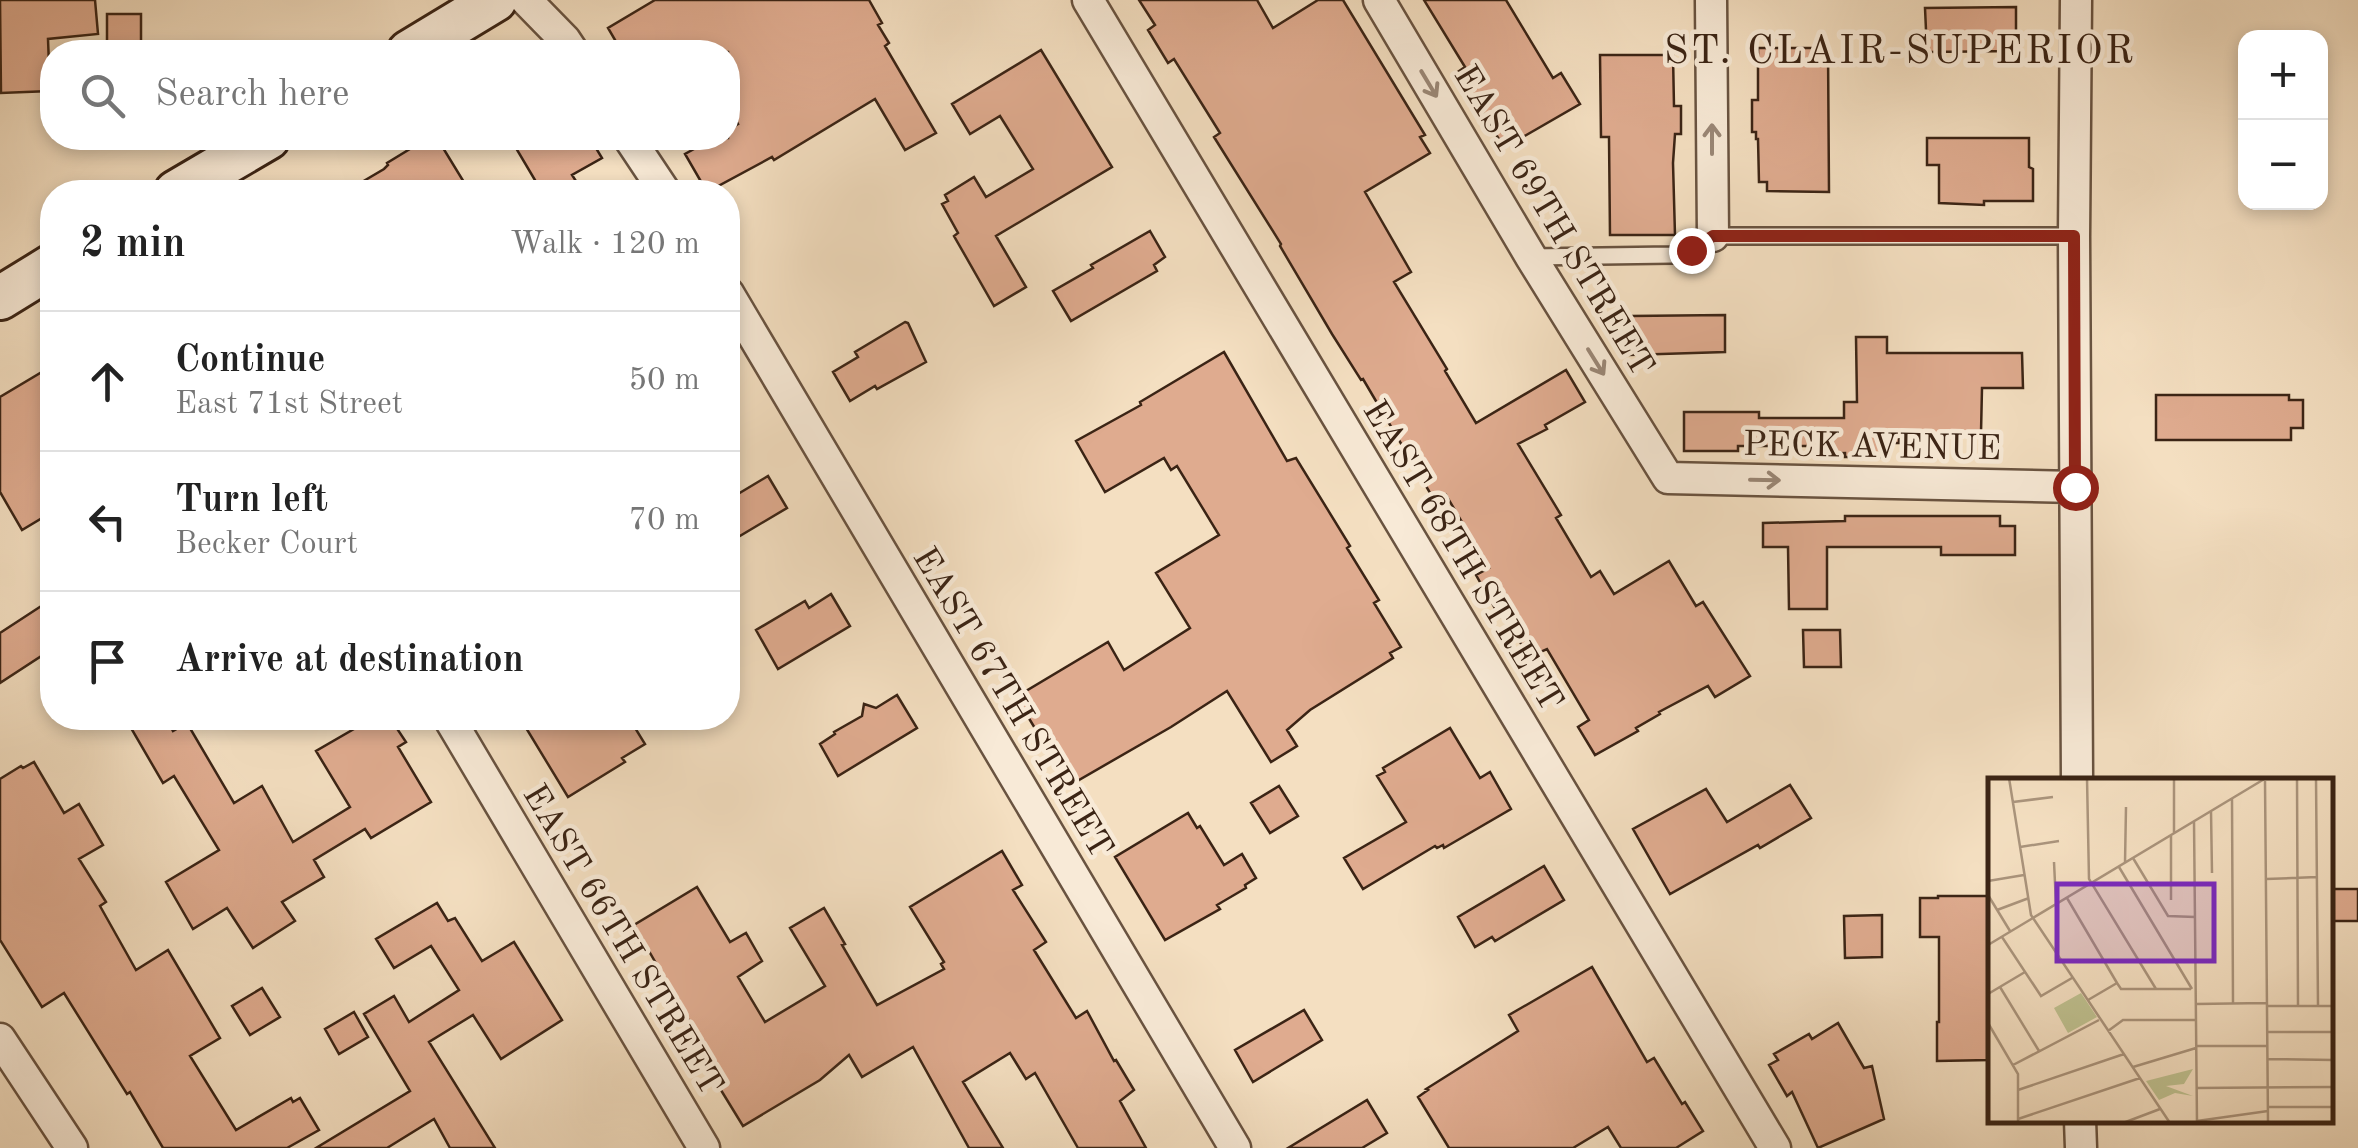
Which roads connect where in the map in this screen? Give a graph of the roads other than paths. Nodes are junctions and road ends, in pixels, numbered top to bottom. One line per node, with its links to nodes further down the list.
1 (495, 0): 7 (main road)
2 (526, 0): 8 (street)
3 (1088, 0): 28 (street, EAST 68TH STREET)
4 (1379, 0): 15 (street, EAST 69TH STREET, one-way to 15)
5 (1711, 0): 13 (street, one-way to 5)
6 (2076, 0): 14 (street)
7 (429, 40)
8 (565, 40)
9 (248, 150): 11 (main road)
10 (637, 150): 12 (street)
11 (196, 180)
12 (657, 180)
13 (1713, 236): 14 (lane); 15 (lane)
14 (2074, 236): 20 (street)
15 (1531, 257): 19 (street, EAST 69TH STREET, one-way to 19)
16 (40, 273): 17 (main road)
17 (0, 298)
18 (740, 313): 27 (street, EAST 67TH STREET)
19 (1668, 478): 20 (street, PECK AVENUE, one-way to 20)
20 (2075, 487): 22 (street)
21 (455, 730): 26 (street, EAST 66TH STREET)
22 (2078, 778)
23 (0, 1039): 25 (street)
24 (2080, 1123): 29 (street)
25 (72, 1148)
26 (704, 1148)
27 (1235, 1148)
28 (1775, 1148)
29 (2081, 1148)

